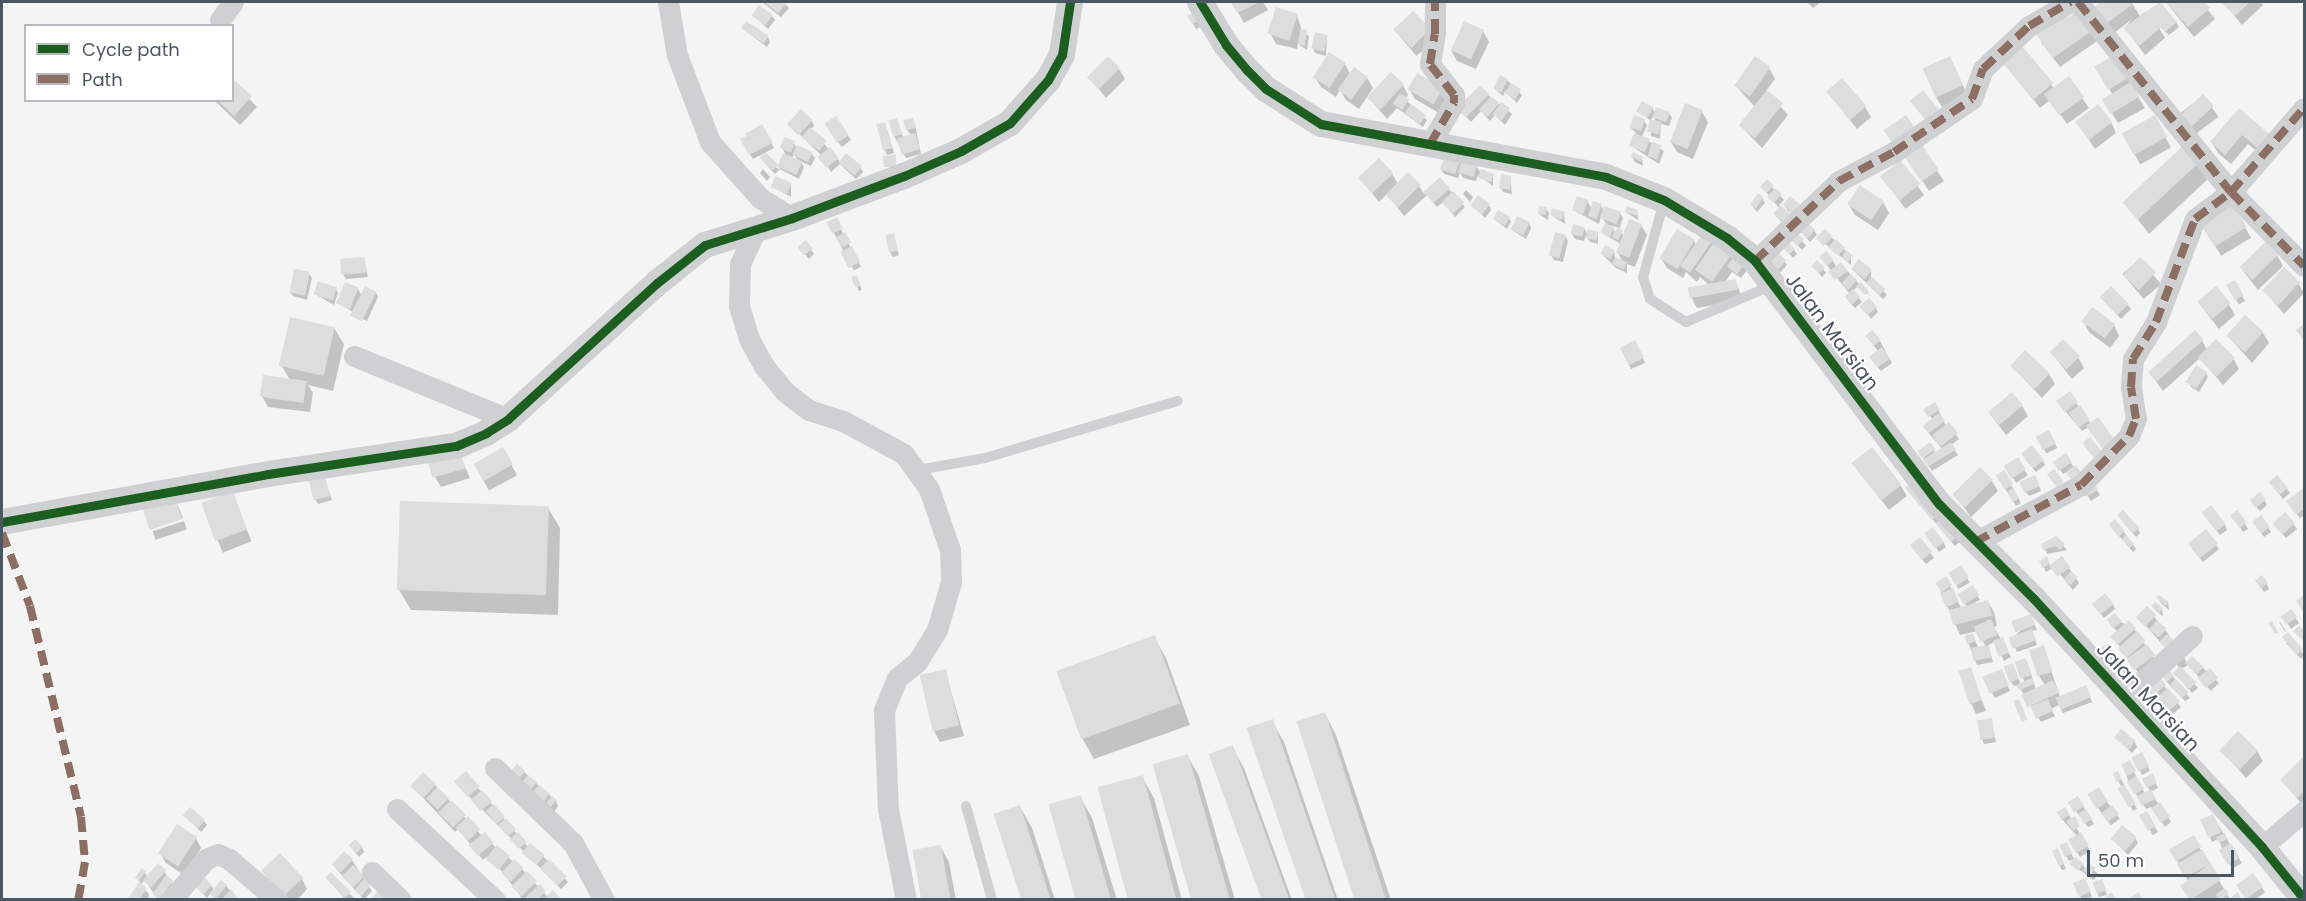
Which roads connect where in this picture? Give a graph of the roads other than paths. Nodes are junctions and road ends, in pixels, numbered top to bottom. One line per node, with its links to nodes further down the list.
1 (233, 2): 8 (street)
2 (668, 2): 13 (street)
3 (1070, 2): 13 (street)
4 (1200, 2): 10 (street, Jalan Marsian)
5 (1435, 2): 10 (street)
6 (2070, 2): 15 (street)
7 (2078, 2): 11 (street)
8 (220, 20)
9 (2304, 108): 11 (street)
10 (1430, 144): 12 (street, Jalan Marsian)
11 (2231, 192): 16 (street); 23 (street)
12 (1664, 200): 15 (street, Jalan Marsian); 17 (lane)
13 (792, 218): 14 (street)
14 (757, 226): 20 (street); 21 (street)
15 (1755, 261): 17 (street, Jalan Marsian)
16 (2304, 266)
17 (1774, 285): 23 (street, Jalan Marsian)
18 (354, 356): 20 (street)
19 (1178, 401): 21 (lane)
20 (508, 419): 22 (street)
21 (918, 470): 38 (street)
22 (2, 522)
23 (1975, 542): 25 (street, Jalan Marsian)
24 (2192, 636): 25 (street)
25 (2124, 698): 30 (street, Jalan Marsian)
26 (495, 768): 37 (street)
27 (966, 806): 39 (lane)
28 (397, 809): 36 (street)
29 (2304, 811): 30 (street)
30 (2262, 847): 32 (street, Jalan Marsian)
31 (372, 872): 35 (street)
32 (2304, 899)
33 (171, 900): 34 (street)
34 (277, 900)
35 (401, 900)
36 (495, 900)
37 (603, 900)
38 (906, 900)
39 (992, 900)

